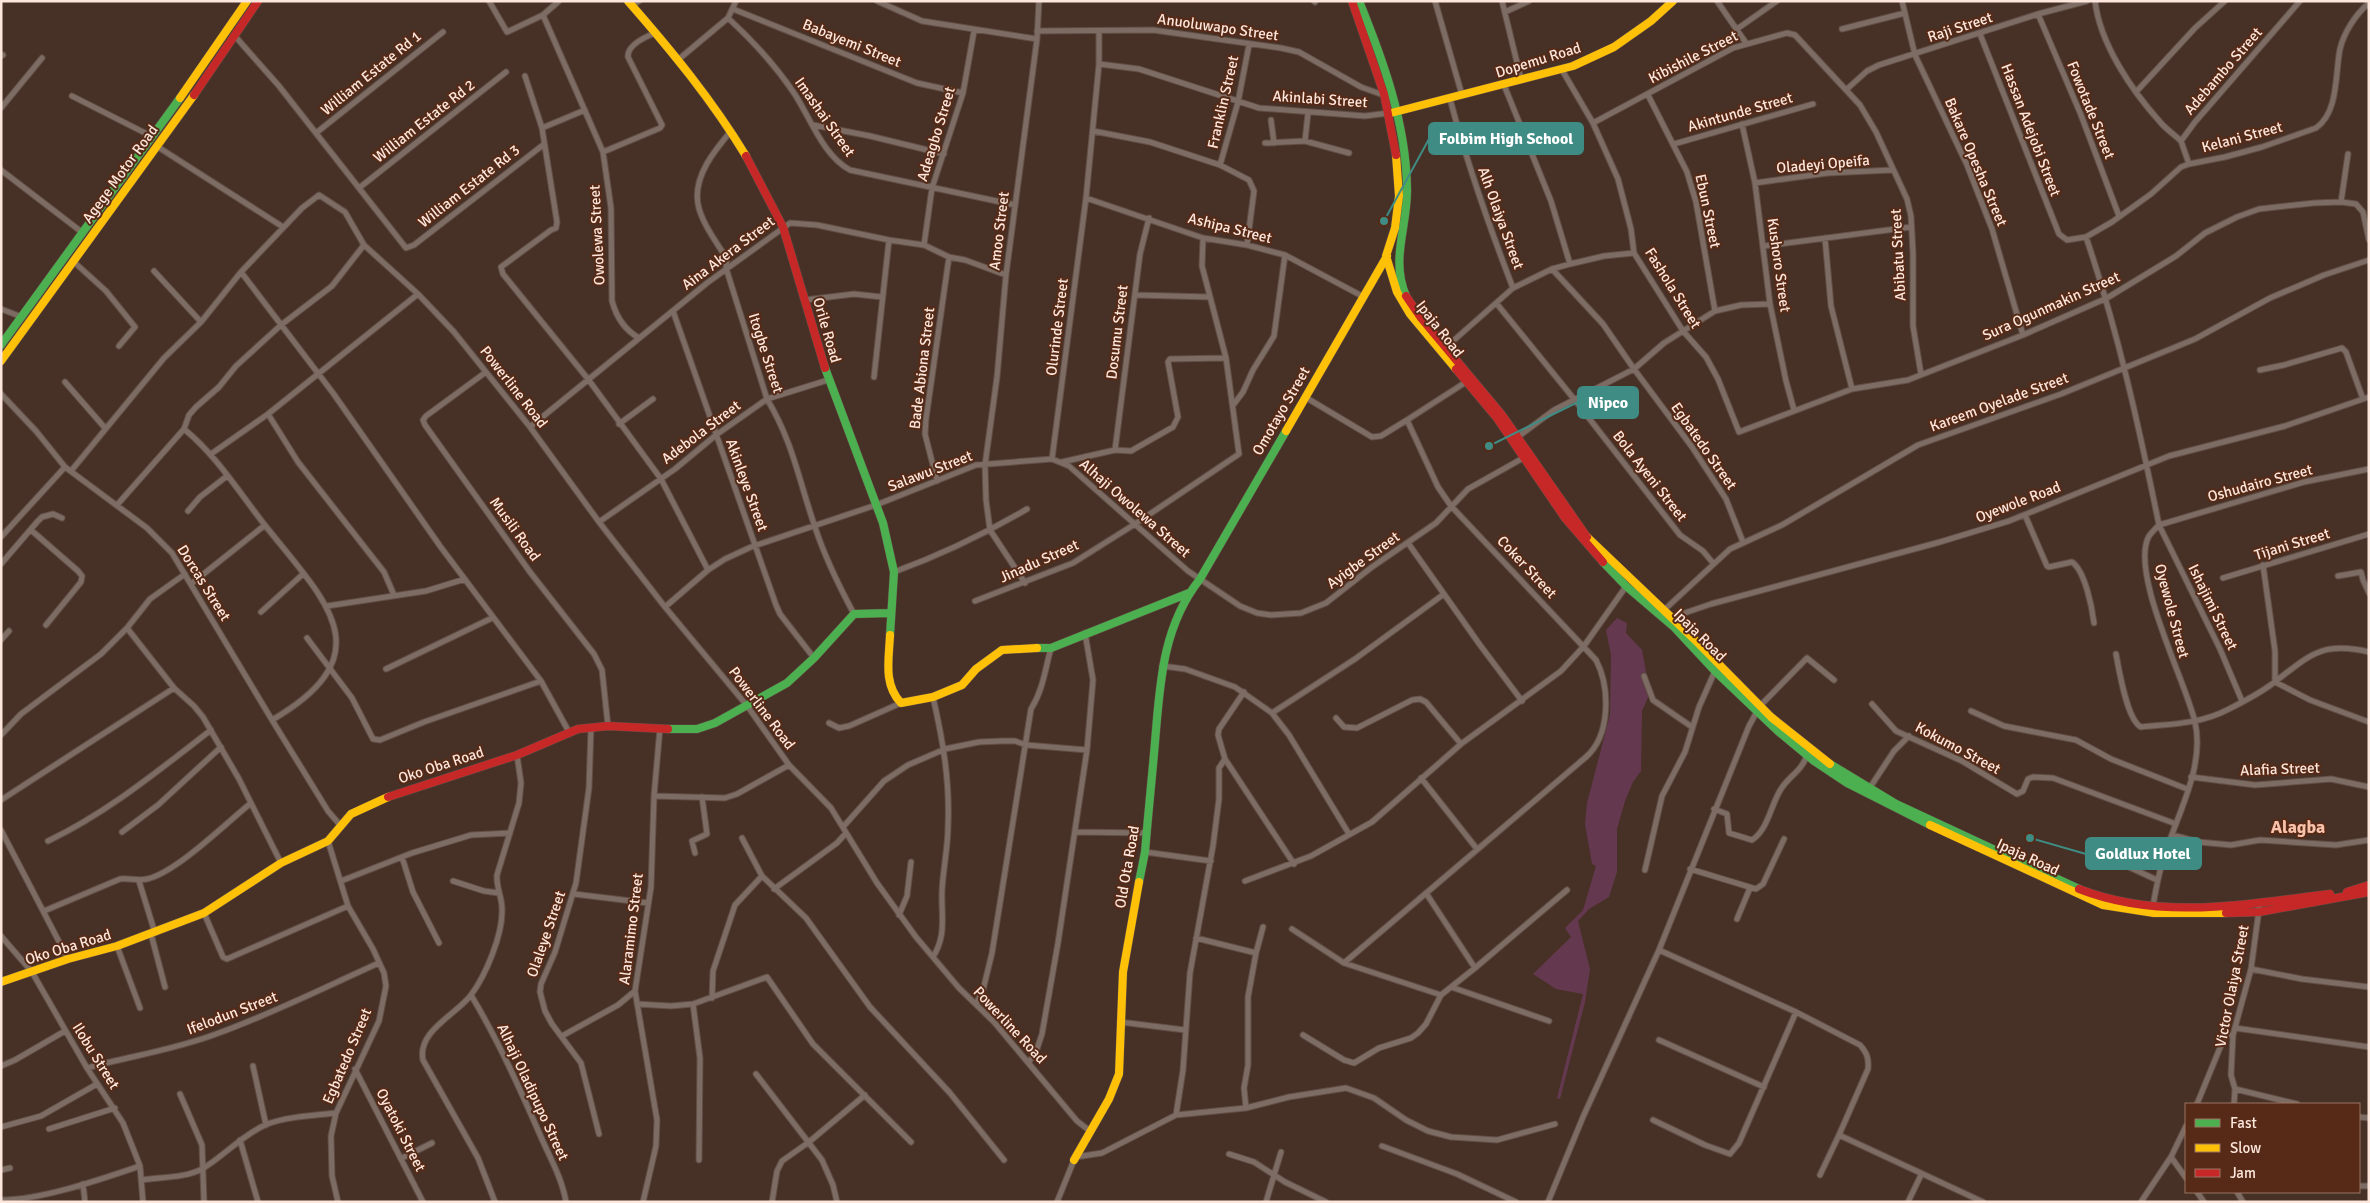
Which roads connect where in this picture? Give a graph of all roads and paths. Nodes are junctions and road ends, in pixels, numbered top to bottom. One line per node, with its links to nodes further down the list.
1 (247, 1): 72 (main road, Agege Motor Road)
2 (258, 1): 37 (main road, Agege Motor Road)
3 (489, 1): 27 (street)
4 (558, 1): 27 (street)
5 (736, 1): 23 (street)
6 (877, 1): 31 (street)
7 (1039, 1): 32 (street, Amoo Street)
8 (1352, 1): 56 (main road, Ipaja Road)
9 (1359, 1): 56 (main road, Ipaja Road)
10 (1435, 1): 54 (street)
11 (1502, 1): 24 (street)
12 (1529, 1): 24 (street)
13 (1673, 1): 45 (main road, Dopemu Road)
14 (1717, 1): 29 (street)
15 (1777, 1): 29 (street)
16 (1902, 1): 25 (street, Bakare Opesha Street)
17 (2087, 1): 26 (street, Raji Street)
18 (2095, 1): 51 (street)
19 (2225, 1): 51 (street)
20 (2300, 1): 74 (street, Adebambo Street)
21 (633, 3): 35 (main road, Orile Road)
22 (2369, 3): 86 (street, Kelani Street)
23 (733, 9): 28 (street); 52 (street, Babayemi Street)
24 (1505, 12): 48 (street)
25 (1905, 13): 30 (street); 41 (street, Bakare Opesha Street)
26 (2038, 14): 36 (street, Raji Street); 98 (street, Fowotade Street)
27 (543, 15): 61 (street, Owolewa Street)
28 (728, 18): 43 (street); 67 (street, Imashai Street)
29 (1737, 29): 39 (street)
30 (1842, 29)
31 (974, 31): 38 (street); 52 (street, Adeagbo Street)
32 (1037, 31): 33 (street, Anuoluwapo Street); 38 (street, Amoo Street)
33 (1099, 31): 40 (street, Anuoluwapo Street); 44 (street, Olurinde Street)
34 (442, 32): 71 (street, William Estate Rd 1)
35 (655, 33): 43 (main road, Orile Road); 80 (street)
36 (1980, 34): 41 (street, Raji Street); 104 (street, Hassan Adejobi Street)
37 (234, 35): 71 (street); 79 (main road, Agege Motor Road)
38 (1037, 39): 96 (street, Amoo Street)
39 (1746, 44): 50 (street, Kibishile Street); 53 (street, Kibishile Street)
40 (1249, 45): 56 (street, Anuoluwapo Street); 58 (street, Franklin Street)
41 (1915, 55): 50 (street, Raji Street); 143 (street, Bakare Opesha Street)
42 (42, 58): 60 (street)
43 (679, 60): 69 (main road, Orile Road)
44 (1099, 64): 58 (street, Akinlabi Street); 70 (street, Olurinde Street)
45 (1562, 70): 48 (main road, Dopemu Road); 65 (street, Fashola Street)
46 (506, 72): 91 (street, William Estate Rd 2)
47 (525, 76): 68 (street)
48 (1521, 79): 49 (main road, Dopemu Road)
49 (1504, 85): 54 (main road, Dopemu Road); 120 (street)
50 (1847, 89): 89 (street, Abibatu Street)
51 (2136, 92): 74 (street)
52 (963, 93): 82 (street, Adeagbo Street)
53 (1648, 94): 65 (street, Kibishile Street); 78 (street, Ebun Street)
54 (1462, 95): 57 (main road, Dopemu Road)
55 (72, 96): 72 (street)
56 (1387, 96): 62 (main road, Ipaja Road)
57 (1450, 99): 62 (main road, Dopemu Road); 126 (street, Alh Olaiya Street)
58 (1238, 102): 63 (street, Akinlabi Street); 87 (street, Franklin Street)
59 (1813, 104): 66 (street, Akintunde Street)
60 (1, 108)
61 (585, 110): 68 (street); 80 (street, Owolewa Street)
62 (1392, 112): 63 (street, Akinlabi Street); 115 (main road, Ipaja Road); 117 (main road, Ipaja Road)
63 (1308, 113): 73 (street)
64 (1271, 120): 76 (street)
65 (1593, 123): 113 (street, Fashola Street)
66 (1742, 124): 78 (street, Akintunde Street); 90 (street, Kushoro Street)
67 (813, 125): 82 (street); 92 (street, Imashai Street)
68 (542, 128): 77 (street)
69 (731, 131): 101 (main road, Orile Road); 121 (street, Itogbe Street)
70 (1093, 131): 87 (street); 93 (street, Olurinde Street)
71 (316, 133): 91 (street)
72 (153, 137): 84 (main road, Agege Motor Road)
73 (1305, 141): 76 (street); 81 (street)
74 (2182, 141): 86 (street)
75 (1265, 143): 76 (street)
76 (1274, 143)
77 (543, 144): 91 (street, William Estate Rd 3); 157 (street)
78 (1674, 144): 138 (street, Ebun Street)
79 (158, 147): 85 (main road, Agege Motor Road); 100 (street)
80 (603, 152): 144 (street, Owolewa Street)
81 (1349, 153)
82 (944, 154): 92 (street, Adeagbo Street)
83 (2348, 154): 94 (street)
84 (138, 158): 85 (main road); 95 (main road, Agege Motor Road)
85 (146, 163): 97 (main road, Agege Motor Road)
86 (2189, 164): 98 (street, Kelani Street)
87 (1220, 165): 111 (street)
88 (1, 170): 103 (street)
89 (1893, 170): 90 (street, Oladeyi Opeifa); 102 (street, Abibatu Street)
90 (1756, 183): 112 (street, Kushoro Street)
91 (358, 188)
92 (932, 188): 96 (street, Imashai Street); 110 (street, Adeagbo Street)
93 (1086, 198): 99 (street, Ashipa Street); 182 (street, Olurinde Street)
94 (2341, 202): 108 (street, Sura Ogunmakin Street); 132 (street, Sura Ogunmakin Street)
95 (104, 204): 97 (main road); 103 (main road, Agege Motor Road)
96 (1015, 204): 125 (street, Amoo Street)
97 (111, 210): 119 (main road, Agege Motor Road)
98 (2119, 216): 104 (street, Kelani Street)
99 (1149, 218): 105 (street, Ashipa Street); 128 (street, Dosumu Street)
100 (283, 227): 109 (street, Powerline Road); 124 (street)
101 (783, 227): 107 (street, Aina Akera Street); 121 (street, Aina Akera Street); 133 (main road, Orile Road)
102 (1911, 227): 106 (street); 155 (street, Abibatu Street)
103 (83, 233): 139 (main road, Agege Motor Road)
104 (2086, 237): 132 (street)
105 (1203, 238): 111 (street, Ashipa Street); 131 (street, Jinadu Street)
106 (1825, 238): 112 (street); 161 (street)
107 (889, 240): 110 (street, Aina Akera Street); 130 (street)
108 (2369, 240)
109 (364, 245): 127 (street, Powerline Road); 141 (street)
110 (924, 245): 116 (street, Aina Akera Street)
111 (1247, 245): 114 (street, Ashipa Street)
112 (1764, 246): 135 (street, Kushoro Street)
113 (1634, 253): 120 (street); 142 (street, Fashola Street)
114 (1285, 255): 129 (street, Ashipa Street); 168 (street)
115 (1386, 256): 117 (main road); 129 (main road, Omotayo Street); 147 (main road, Ipaja Road)
116 (949, 257): 125 (street, Aina Akera Street); 191 (street, Bade Abiona Street)
117 (1396, 257): 147 (main road, Ipaja Road)
118 (2369, 260): 150 (street, Kareem Oyelade Street)
119 (74, 262): 146 (street); 149 (main road, Agege Motor Road)
120 (1570, 264): 122 (street)
121 (726, 268): 137 (street, Aina Akera Street); 166 (street, Itogbe Street)
122 (1552, 269): 126 (street); 151 (street, Egbatedo Street)
123 (154, 271): 140 (street)
124 (241, 272): 140 (street); 141 (street)
125 (1006, 275): 185 (street, Amoo Street)
126 (1513, 288): 134 (street)
127 (418, 294): 153 (street); 154 (street, Powerline Road)
128 (1134, 295): 131 (street); 179 (street, Dosumu Street)
129 (1362, 296): 163 (main road, Omotayo Street)
130 (882, 297): 133 (street); 156 (street)
131 (1210, 297): 148 (street, Jinadu Street)
132 (2106, 298): 143 (street, Sura Ogunmakin Street); 150 (street)
133 (805, 300): 158 (main road, Orile Road)
134 (1496, 304): 147 (street); 167 (street, Bola Ayeni Street)
135 (1770, 304): 138 (street); 169 (street, Kushoro Street)
136 (1, 309): 139 (street)
137 (673, 311): 144 (street, Aina Akera Street); 177 (street, Akinleye Street)
138 (1714, 311): 142 (street)
139 (22, 317): 145 (main road, Agege Motor Road)
140 (201, 322): 174 (street)
141 (281, 325): 153 (street); 175 (street)
142 (1683, 331): 151 (street); 176 (street, Fashola Street)
143 (2023, 335): 155 (street, Sura Ogunmakin Street)
144 (639, 338): 157 (street, Aina Akera Street)
145 (1, 345)
146 (119, 346)
147 (1442, 351): 160 (main road, Ipaja Road); 178 (main road, Ipaja Road)
148 (1226, 358): 168 (street, Jinadu Street); 179 (street)
149 (1, 361)
150 (2125, 368): 184 (street); 208 (street, Kareem Oyelade Street)
151 (1634, 369): 167 (street); 208 (street, Egbatedo Street)
152 (2260, 370): 164 (street)
153 (318, 372): 170 (street); 220 (street)
154 (486, 372): 173 (street, Powerline Road); 273 (street, Musili Road)
155 (1921, 374): 161 (street, Sura Ogunmakin Street)
156 (874, 377)
157 (588, 378): 172 (street); 173 (street, Aina Akera Street)
158 (828, 380): 166 (street, Adebola Street); 193 (main road, Orile Road)
159 (65, 382): 174 (street)
160 (1466, 382): 171 (street); 178 (main road, Ipaja Road)
161 (1852, 389): 169 (street, Sura Ogunmakin Street)
162 (1, 394): 186 (street, Dorcas Street)
163 (1305, 398): 171 (street); 221 (main road, Omotayo Street)
164 (2366, 398): 184 (street, Oyewole Road)
165 (653, 399): 172 (street)
166 (767, 399): 177 (street, Adebola Street); 203 (street, Itogbe Street)
167 (1574, 399): 178 (street); 212 (street, Bola Ayeni Street)
168 (1234, 404): 200 (street, Jinadu Street)
169 (1794, 410): 176 (street, Sura Ogunmakin Street)
170 (268, 414): 180 (street); 228 (street)
171 (1407, 420): 194 (street, Coker Street)
172 (619, 424): 190 (street)
173 (530, 427): 199 (street, Powerline Road)
174 (105, 428): 188 (street)
175 (184, 429): 180 (street); 192 (street)
176 (1739, 432)
177 (716, 435): 190 (street, Adebola Street); 210 (street, Akinleye Street)
178 (1515, 439): 181 (main road, Ipaja Road)
179 (1115, 450): 183 (street)
180 (211, 454): 189 (street)
181 (1526, 456): 194 (street, Ayigbe Street); 224 (main road, Ipaja Road)
182 (1052, 459): 183 (street, Alhaji Owolewa Street); 185 (street, Salawu Street)
183 (1062, 462): 200 (street, Alhaji Owolewa Street)
184 (2147, 464): 197 (street, Oyewole Road); 202 (street)
185 (985, 465): 191 (street, Salawu Street); 205 (street, Amoo Street)
186 (65, 467): 188 (street, Dorcas Street); 207 (street)
187 (2369, 469): 202 (street, Oshudairo Street)
188 (71, 471): 192 (street, Dorcas Street)
189 (227, 476): 196 (street); 201 (street)
190 (661, 479): 199 (street, Adebola Street); 214 (street)
191 (937, 481): 193 (street, Salawu Street)
192 (117, 505): 216 (street, Dorcas Street)
193 (876, 505): 203 (street, Salawu Street); 215 (main road, Orile Road)
194 (1451, 506): 209 (street, Ayigbe Street); 244 (street, Coker Street)
195 (1027, 509): 205 (street)
196 (188, 511)
197 (2025, 515): 235 (street, Oyewole Road); 237 (street)
198 (62, 518): 204 (street)
199 (598, 522): 231 (street, Powerline Road)
200 (1135, 524): 221 (street, Alhaji Owolewa Street); 222 (street, Jinadu Street)
201 (265, 525): 217 (street); 223 (street)
202 (2159, 525): 261 (street, Ishajimi Street); 270 (street, Oyewole Street)
203 (815, 527): 210 (street, Salawu Street); 234 (street, Itogbe Street)
204 (31, 530): 211 (street); 238 (street)
205 (990, 530): 215 (street); 222 (street)
206 (2369, 534): 213 (street, Tijani Street)
207 (1, 537)
208 (1743, 542): 212 (street, Kareem Oyelade Street)
209 (1408, 543): 221 (street, Ayigbe Street); 227 (street)
210 (755, 546): 214 (street, Salawu Street); 248 (street, Akinleye Street)
211 (1, 564)
212 (1713, 564): 235 (street, Kareem Oyelade Street)
213 (2263, 565): 219 (street, Tijani Street); 256 (street)
214 (708, 570): 231 (street, Salawu Street)
215 (894, 572): 233 (main road, Orile Road)
216 (185, 574): 223 (street, Dorcas Street); 239 (street)
217 (303, 574): 230 (street); 232 (street)
218 (2338, 576): 226 (street)
219 (2224, 578)
220 (465, 579): 228 (street); 236 (street)
221 (1200, 579): 225 (main road, Old Ota Road)
222 (1025, 583): 229 (street, Jinadu Street)
223 (191, 584): 269 (street, Dorcas Street)
224 (1628, 584): 235 (main road, Ipaja Road); 244 (street)
225 (1189, 592): 241 (main road); 249 (main road, Old Ota Road)
226 (2369, 593)
227 (1444, 594): 260 (street); 267 (street)
228 (394, 595): 230 (street)
229 (975, 601)
230 (327, 606): 250 (street)
231 (665, 607): 264 (street, Powerline Road)
232 (261, 612)
233 (890, 613): 234 (main road); 262 (main road, Orile Road)
234 (854, 614): 248 (main road, Oko Oba Road)
235 (1665, 616): 252 (main road, Ipaja Road); 265 (main road, Ipaja Road)
236 (492, 618): 251 (street); 255 (street)
237 (2094, 623)
238 (46, 625)
239 (127, 628): 257 (street); 279 (street)
240 (9, 632): 243 (street)
241 (1085, 633): 245 (main road); 285 (street)
242 (307, 638): 250 (street)
243 (1, 640)
244 (1584, 646): 260 (street); 317 (street, Coker Street)
245 (1051, 648): 259 (main road); 282 (street)
246 (2369, 652): 256 (street)
247 (2116, 654): 270 (street)
248 (814, 658): 264 (main road, Oko Oba Road)
249 (1162, 666): 258 (street); 308 (main road, Old Ota Road)
250 (331, 668): 255 (street); 269 (street)
251 (386, 669)
252 (1715, 670): 265 (main road, Ipaja Road); 274 (street)
253 (1644, 676): 274 (street)
254 (1834, 680): 265 (street)
255 (541, 681): 278 (street)
256 (2276, 682): 261 (street); 271 (street)
257 (174, 688): 277 (street); 298 (street)
258 (1244, 692): 267 (street); 288 (street)
259 (933, 697): 262 (main road); 284 (street)
260 (1522, 701): 281 (street)
261 (2242, 701): 270 (street)
262 (901, 703): 272 (street)
263 (1872, 704): 280 (street, Kokumo Street)
264 (748, 707): 276 (main road, Oko Oba Road); 289 (street, Powerline Road)
265 (1758, 708): 287 (main road, Ipaja Road); 290 (main road, Ipaja Road); 300 (street)
266 (1971, 711): 295 (street)
267 (1272, 713): 310 (street)
268 (1336, 718): 281 (street)
269 (272, 720): 302 (street, Dorcas Street)
270 (2195, 722): 291 (street, Oyewole Street)
271 (2369, 722)
272 (829, 723)
273 (608, 726): 275 (main road, Oko Oba Road); 276 (main road, Oko Oba Road)
274 (1692, 727): 327 (street)
275 (591, 728): 278 (main road, Oko Oba Road); 341 (street, Olaleye Street)
276 (660, 728): 296 (street, Alaramimo Street)
277 (211, 730): 283 (street); 315 (street)
278 (570, 732): 286 (main road, Oko Oba Road)
279 (1, 735)
280 (1908, 736): 294 (street); 301 (street, Kokumo Street)
281 (1461, 744): 292 (street)
282 (1026, 745): 284 (street); 285 (street); 377 (street)
283 (221, 747): 299 (street); 305 (street)
284 (945, 749): 303 (street); 360 (street)
285 (1087, 750): 306 (street)
286 (517, 754): 302 (main road, Oko Oba Road); 307 (street)
287 (1807, 755): 290 (main road, Ipaja Road); 300 (street)
288 (1225, 760): 322 (street); 325 (street)
289 (789, 764): 297 (street); 303 (street, Powerline Road)
290 (1837, 773): 294 (main road, Ipaja Road); 347 (main road, Ipaja Road)
291 (2191, 777): 293 (street, Alafia Street); 295 (street, Oyewole Street)
292 (1421, 778): 310 (street); 317 (street)
293 (2369, 787)
294 (1869, 789): 345 (main road, Ipaja Road)
295 (2188, 790): 301 (street, Oyewole Street)
296 (654, 796): 297 (street); 343 (street, Alaramimo Street)
297 (702, 797): 320 (street)
298 (1, 800)
299 (251, 803): 324 (street); 330 (street)
300 (1714, 809): 326 (street)
301 (2176, 824): 311 (street, Oyewole Street)
302 (340, 825): 316 (main road, Oko Oba Road)
303 (843, 827): 309 (street, Powerline Road)
304 (1, 830): 346 (street)
305 (122, 832)
306 (1075, 832): 308 (street); 390 (street)
307 (510, 833): 321 (street); 339 (street)
308 (1147, 833): 319 (main road, Old Ota Road)
309 (846, 834): 336 (street); 349 (street, Powerline Road)
310 (1349, 834): 325 (street)
311 (2172, 835): 314 (street); 329 (street, Oyewole Street)
312 (742, 838): 328 (street)
313 (1784, 839): 335 (street)
314 (2369, 840)
315 (48, 841)
316 (328, 841): 324 (main road, Oko Oba Road); 331 (street, Egbatedo Street)
317 (1477, 849): 340 (street, Coker Street)
318 (2090, 849): 329 (street)
319 (1145, 852): 322 (street); 381 (main road, Old Ota Road)
320 (695, 853)
321 (402, 857): 331 (street); 356 (street)
322 (1211, 861): 355 (street)
323 (911, 862): 349 (street)
324 (281, 863): 348 (main road, Oko Oba Road)
325 (1294, 864): 333 (street)
326 (1690, 869): 335 (street); 358 (street)
327 (1645, 870)
328 (762, 876): 336 (street); 374 (street)
329 (2157, 880): 345 (street, Oyewole Street)
330 (139, 881): 346 (street); 353 (street)
331 (340, 881): 344 (street, Egbatedo Street)
332 (453, 881): 339 (street)
333 (1244, 881)
334 (2369, 885): 342 (main road, Ipaja Road)
335 (1750, 888): 350 (street)
336 (774, 889): 428 (street)
337 (1567, 890): 364 (street)
338 (2369, 892): 347 (main road, Ipaja Road)
339 (499, 893): 372 (street)
340 (1426, 893): 363 (street, Coker Street); 364 (street)
341 (574, 894): 343 (street); 387 (street, Olaleye Street)
342 (2260, 902): 345 (main road, Ipaja Road); 347 (street, Victor Olaiya Street)
343 (648, 903): 371 (street, Alaramimo Street)
344 (348, 906): 348 (street); 362 (street, Egbatedo Street)
345 (2153, 906)
346 (44, 911): 361 (street)
347 (2259, 912): 365 (street, Victor Olaiya Street)
348 (204, 913): 353 (main road, Oko Oba Road)
349 (899, 915): 360 (street, Powerline Road)
350 (1737, 919)
351 (1264, 926): 359 (street)
352 (1292, 928): 363 (street)
353 (153, 933): 357 (main road, Oko Oba Road); 370 (street)
354 (1, 936): 366 (street, Ilobu Street)
355 (1196, 938): 359 (street); 383 (street)
356 (439, 943)
357 (116, 946): 361 (main road, Oko Oba Road); 378 (street)
358 (1659, 950): 379 (street); 457 (street)
359 (1256, 953): 405 (street)
360 (933, 958): 377 (street, Powerline Road)
361 (68, 959): 366 (main road, Oko Oba Road)
362 (379, 962): 393 (street, Ifelodun Street); 394 (street, Egbatedo Street)
363 (1344, 963): 373 (street)
364 (1475, 968): 368 (street)
365 (2251, 969): 369 (street); 382 (street, Victor Olaiya Street)
366 (32, 972): 367 (main road, Oko Oba Road); 384 (street, Ilobu Street)
367 (1, 982)
368 (1451, 987): 373 (street); 380 (street)
369 (2369, 987)
370 (165, 988)
371 (635, 991): 375 (street, Alaramimo Street); 387 (street)
372 (471, 995): 448 (street); 449 (street, Alhaji Oladipupo Street)
373 (1441, 995): 385 (street)
374 (712, 998): 376 (street); 400 (street)
375 (637, 1004): 376 (street); 450 (street, Alaramimo Street)
376 (693, 1004): 427 (street)
377 (976, 1004): 390 (street, Powerline Road)
378 (140, 1008)
379 (1796, 1012): 397 (street); 416 (street)
380 (1549, 1021)
381 (1120, 1022): 383 (street); 414 (main road, Old Ota Road)
382 (2234, 1028): 386 (street, Victor Olaiya Street); 389 (street)
383 (1185, 1030): 407 (street)
384 (65, 1031): 391 (street); 393 (street, Ilobu Street)
385 (1303, 1035)
386 (2233, 1035): 398 (street, Victor Olaiya Street); 401 (street)
387 (562, 1036): 415 (street, Olaleye Street)
388 (1659, 1040): 397 (street)
389 (2369, 1047)
390 (1029, 1062): 414 (street, Powerline Road)
391 (1, 1066)
392 (253, 1066): 410 (street)
393 (87, 1068): 396 (street, Ilobu Street)
394 (355, 1070): 406 (street, Egbatedo Street); 425 (street, Oyatoki Street)
395 (756, 1074): 418 (street)
396 (97, 1084): 404 (street, Ilobu Street); 411 (street)
397 (1764, 1087): 408 (street)
398 (2235, 1089): 402 (street, Victor Olaiya Street); 403 (street)
399 (180, 1094): 431 (street)
400 (865, 1095): 418 (street); 419 (street)
401 (2197, 1103)
402 (2234, 1103)
403 (2293, 1103)
404 (115, 1108): 413 (street); 429 (street, Ilobu Street)
405 (1246, 1108): 407 (street); 409 (street)
406 (336, 1113): 410 (street); 446 (street, Egbatedo Street)
407 (1176, 1115): 426 (street)
408 (1653, 1120)
409 (1555, 1124)
410 (266, 1125): 417 (street)
411 (1, 1127)
412 (2185, 1128): 424 (street)
413 (50, 1129)
414 (1090, 1132): 426 (main road, Old Ota Road)
415 (599, 1134)
416 (1839, 1135): 433 (street); 434 (street)
417 (240, 1140): 431 (street); 445 (street)
418 (809, 1142): 451 (street); 452 (street)
419 (911, 1142)
420 (432, 1143): 425 (street)
421 (1382, 1146): 456 (street)
422 (1281, 1152): 435 (street)
423 (1229, 1154): 435 (street)
424 (2171, 1157): 436 (street); 441 (street)
425 (402, 1158): 447 (street, Oyatoki Street)
426 (1075, 1159): 453 (street, Old Ota Road)
427 (699, 1160)
428 (1004, 1160)
429 (140, 1166): 437 (street, Ilobu Street); 438 (street)
430 (10, 1168): 432 (street)
431 (201, 1169): 437 (street); 444 (street)
432 (1, 1170)
433 (1820, 1174)
434 (1921, 1174): 458 (street); 459 (street)
435 (1276, 1176): 454 (street); 455 (street)
436 (2185, 1177)
437 (142, 1180): 443 (street, Ilobu Street)
438 (83, 1184): 440 (street); 442 (street)
439 (1, 1200): 440 (street)
440 (22, 1200)
441 (2143, 1201)
442 (85, 1202)
443 (142, 1202)
444 (204, 1202)
445 (258, 1202)
446 (338, 1202)
447 (423, 1202)
448 (495, 1202)
449 (566, 1202)
450 (643, 1202)
451 (772, 1202)
452 (837, 1202)
453 (1057, 1202)
454 (1266, 1202)
455 (1326, 1202)
456 (1516, 1202)
457 (1548, 1202)
458 (1908, 1202)
459 (1983, 1202)

